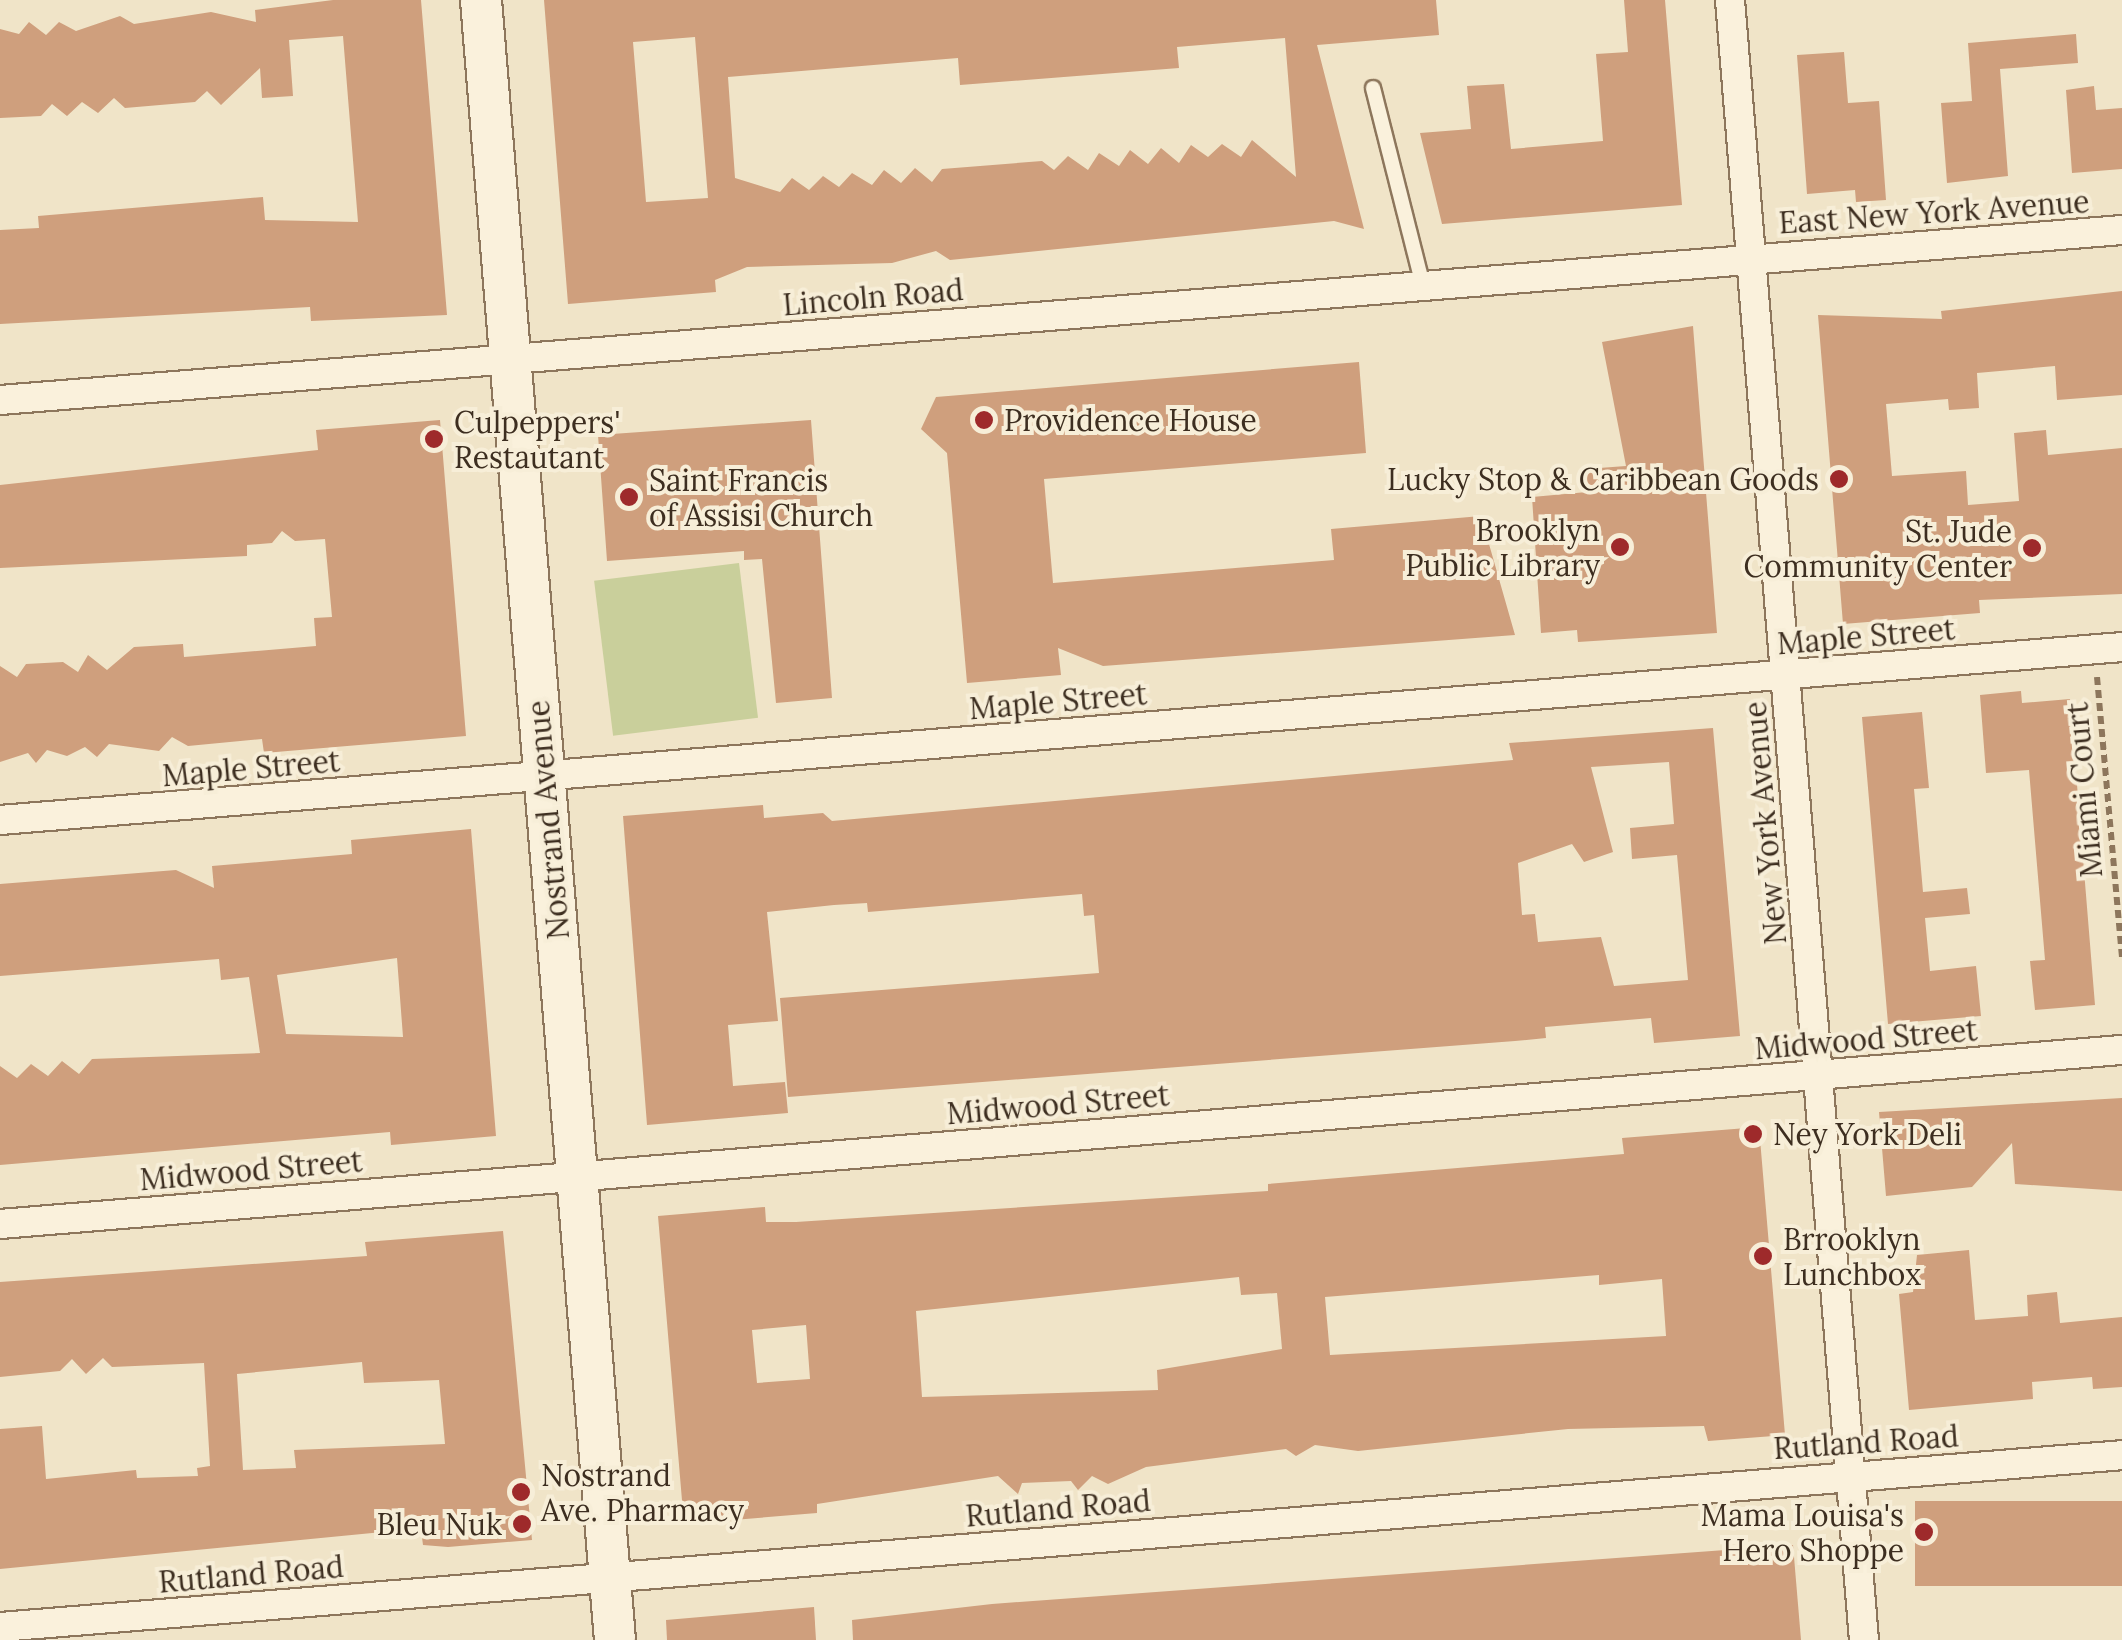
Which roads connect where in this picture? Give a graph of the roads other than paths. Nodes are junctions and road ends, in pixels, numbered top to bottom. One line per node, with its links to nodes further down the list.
1 (481, 0): 7 (main road, Nostrand Avenue)
2 (1730, 0): 5 (street, New York Avenue)
3 (1373, 88): 6 (lane)
4 (2122, 230): 5 (street, East New York Avenue)
5 (1751, 259): 6 (street, Lincoln Road); 10 (street, New York Avenue)
6 (1423, 285): 7 (street, Lincoln Road)
7 (511, 358): 8 (street, Lincoln Road); 11 (main road, Nostrand Avenue)
8 (0, 400)
9 (2122, 647): 10 (street, Maple Street)
10 (1785, 675): 11 (street, Maple Street); 14 (street, New York Avenue)
11 (545, 776): 12 (street, Maple Street); 15 (main road, Nostrand Avenue)
12 (0, 820)
13 (2122, 1050): 14 (street, Midwood Street)
14 (1818, 1075): 15 (street, Midwood Street); 18 (street, New York Avenue)
15 (577, 1176): 16 (street, Midwood Street); 19 (main road, Nostrand Avenue)
16 (0, 1224)
17 (2122, 1455): 18 (street, Rutland Road)
18 (1850, 1476): 19 (street, Rutland Road); 22 (street, New York Avenue)
19 (610, 1578): 20 (street, Rutland Road); 21 (main road, Nostrand Avenue)
20 (0, 1627)
21 (615, 1640)
22 (1864, 1640)

